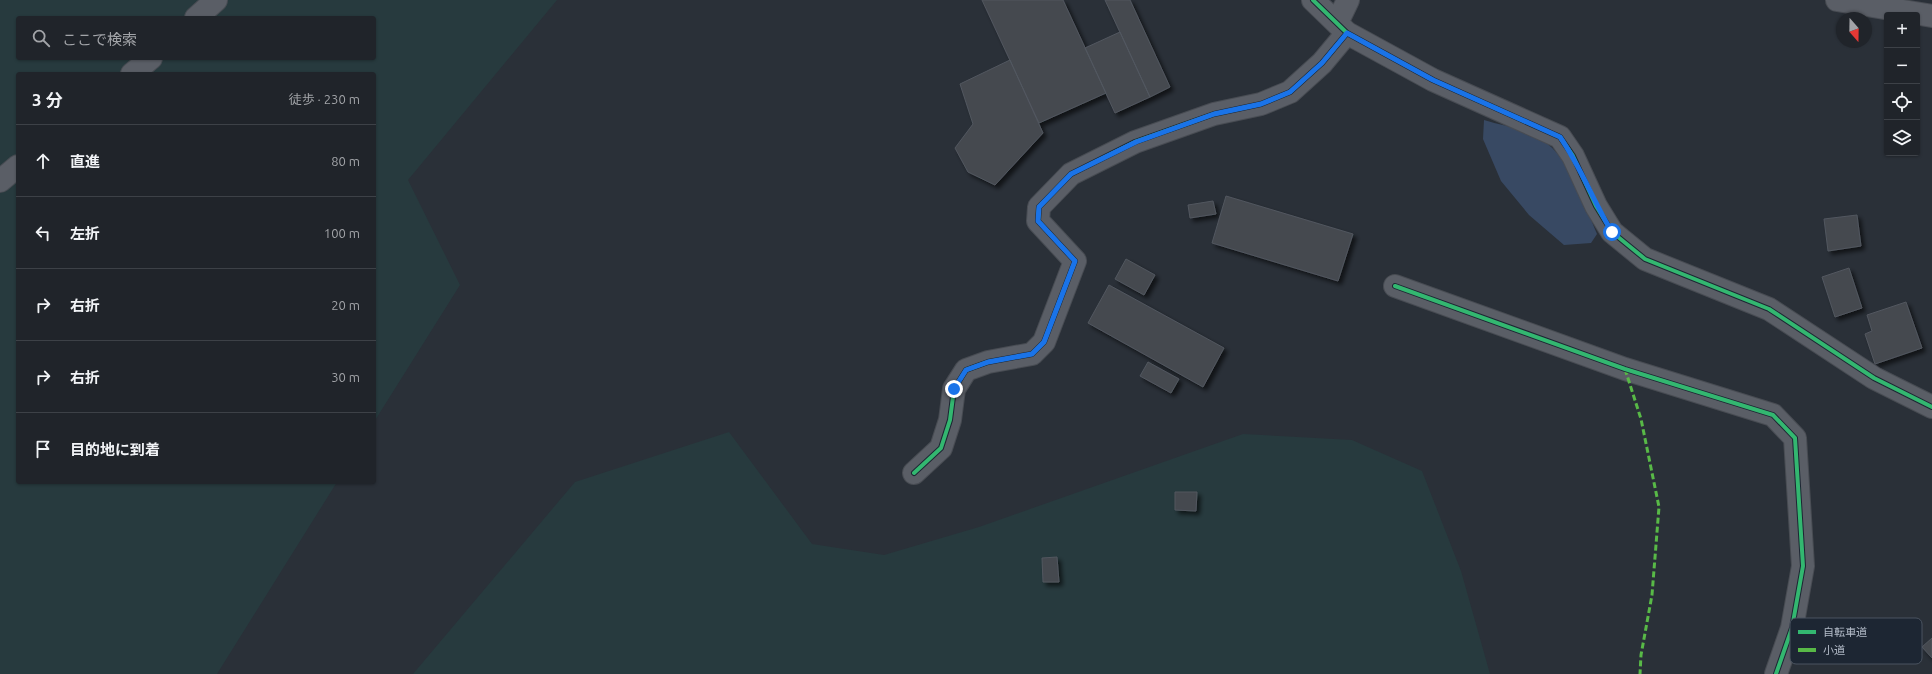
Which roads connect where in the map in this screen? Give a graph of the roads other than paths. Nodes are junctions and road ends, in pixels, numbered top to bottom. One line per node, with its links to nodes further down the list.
1 (216, 0): 5 (street)
2 (1313, 0): 7 (street)
3 (1348, 0): 7 (street)
4 (1837, 0): 6 (street)
5 (198, 16)
6 (1932, 16)
7 (1342, 28): 13 (street); 14 (street)
8 (149, 60): 9 (street)
9 (134, 72)
10 (16, 168): 11 (street)
11 (0, 180)
12 (1395, 286): 15 (street)
13 (1932, 407)
14 (914, 473)
15 (1794, 618)
16 (1790, 634): 17 (street)
17 (1776, 674)

